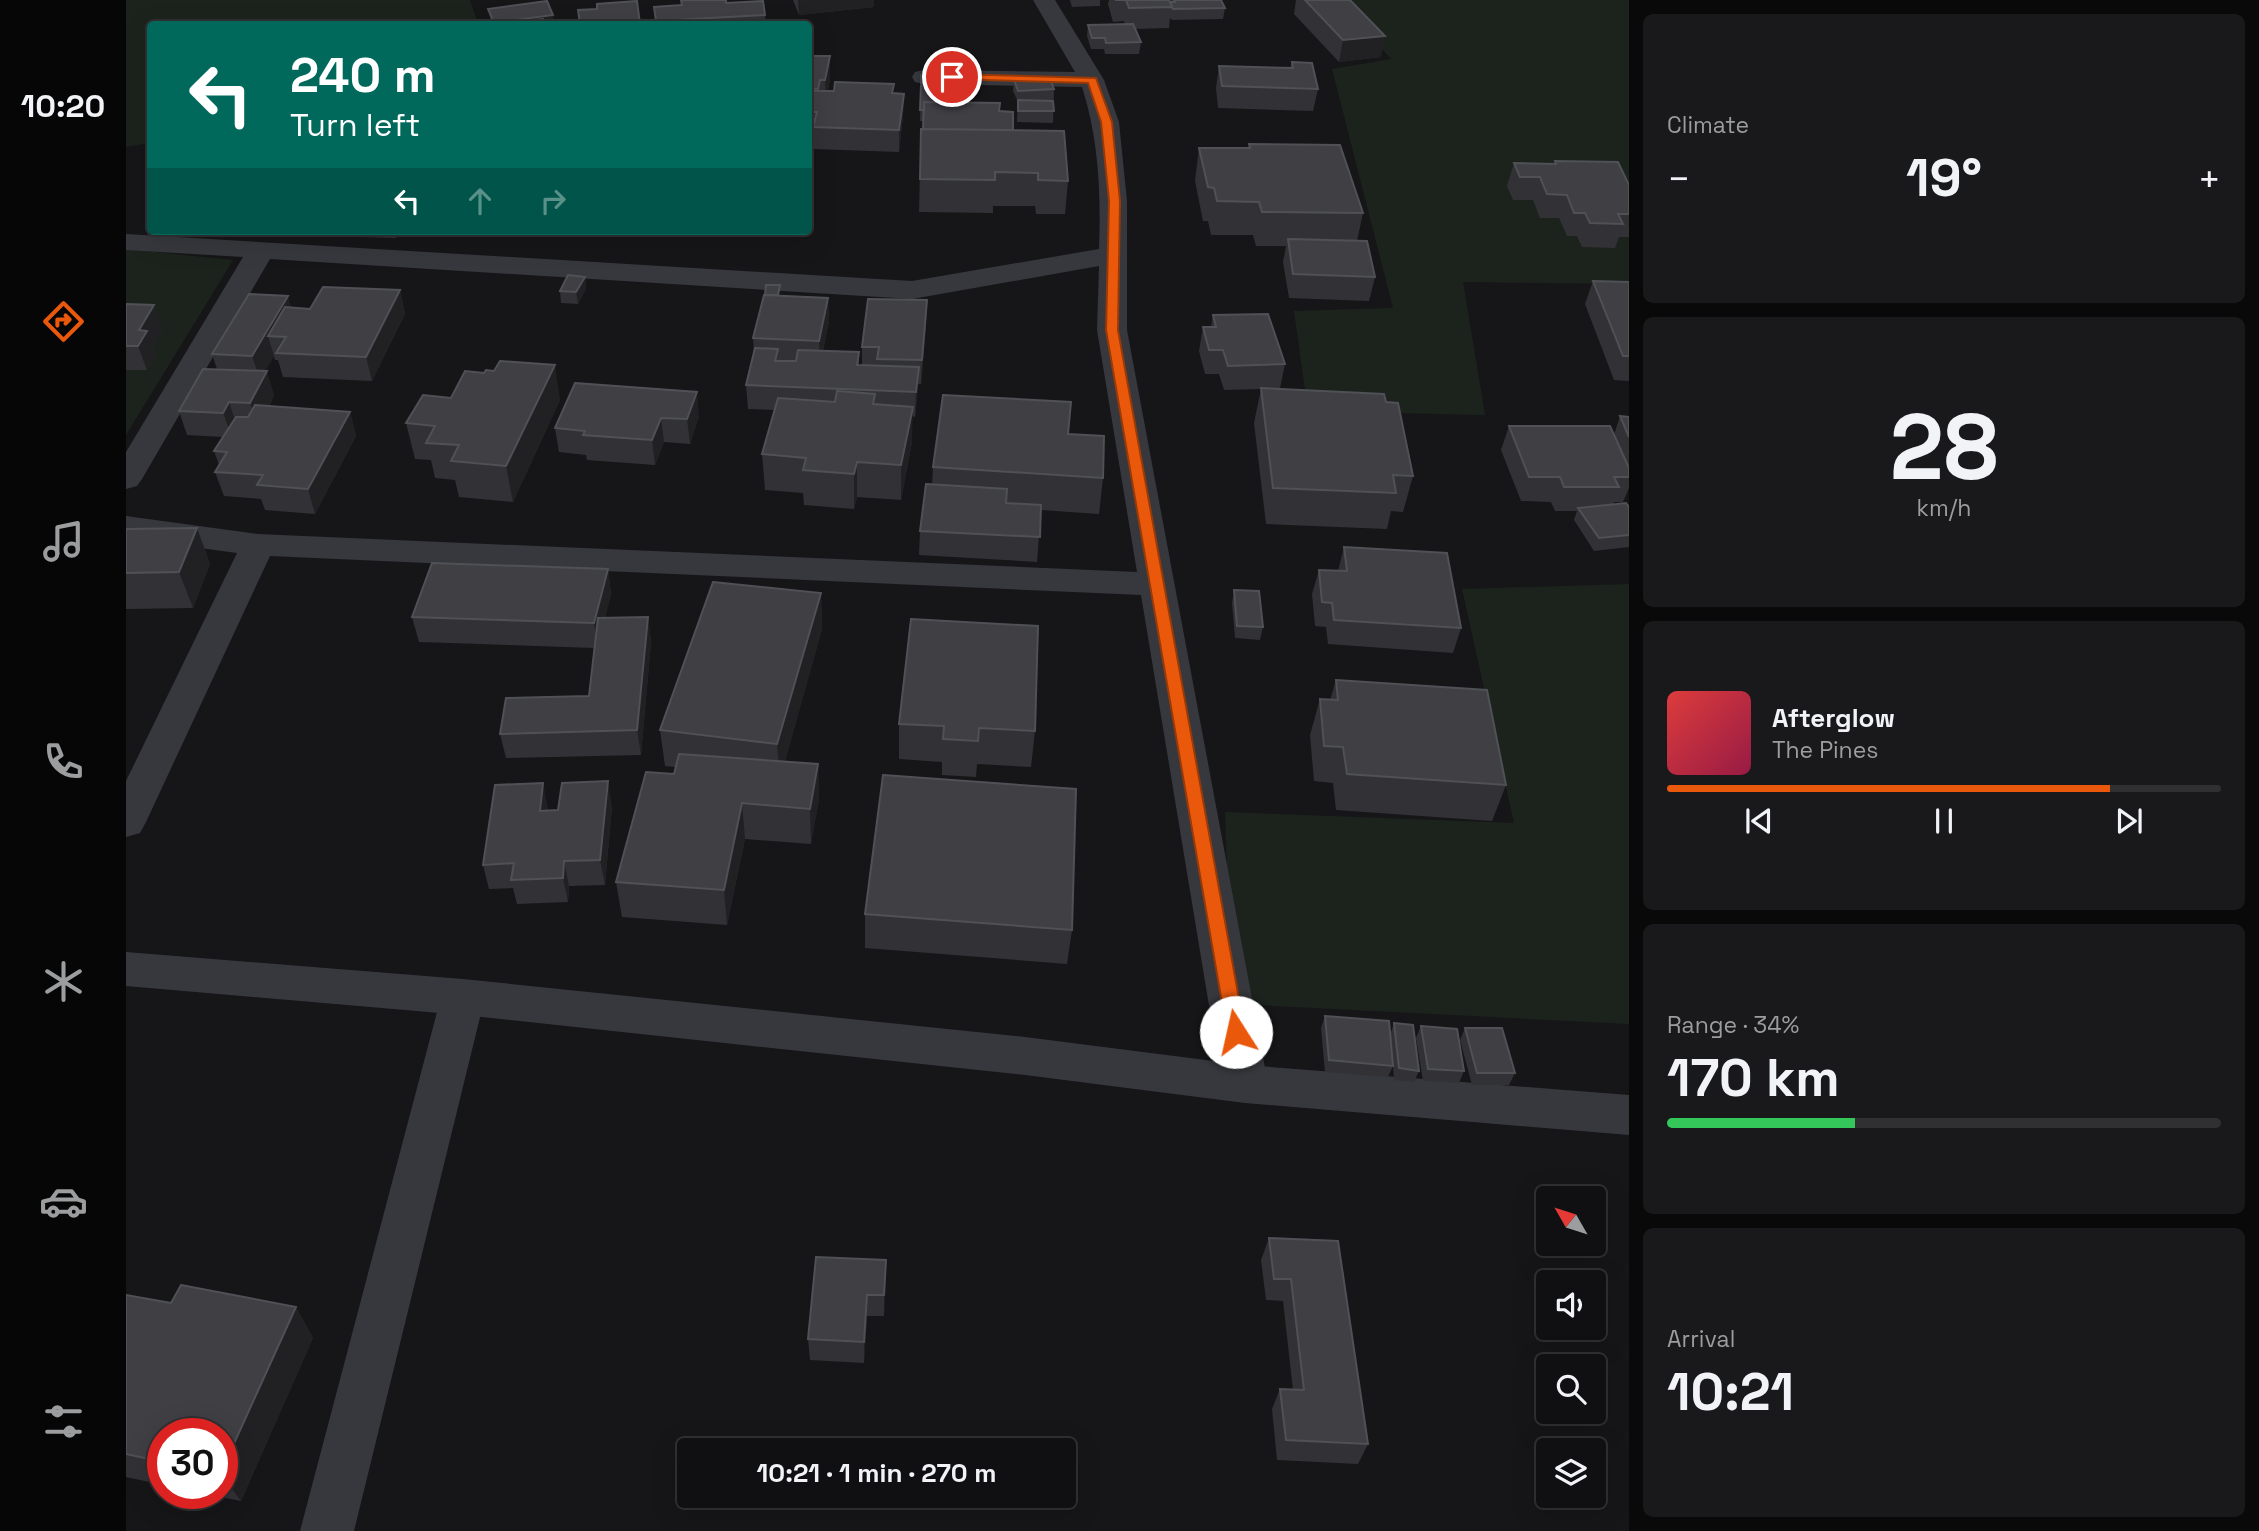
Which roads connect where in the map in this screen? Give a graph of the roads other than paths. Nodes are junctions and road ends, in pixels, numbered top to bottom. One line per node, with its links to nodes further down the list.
1 (1044, 0): 3 (street)
2 (925, 77): 3 (street)
3 (1092, 80): 6 (street)
4 (126, 242): 5 (street)
5 (262, 249): 6 (street); 7 (street)
6 (1113, 255): 10 (street)
7 (126, 479)
8 (126, 527): 9 (street)
9 (258, 545): 10 (street); 11 (street)
10 (1158, 584): 14 (street)
11 (126, 822)
12 (126, 969): 13 (street)
13 (463, 997): 14 (street); 16 (street)
14 (1245, 1084): 15 (street)
15 (1629, 1115)
16 (327, 1531)

